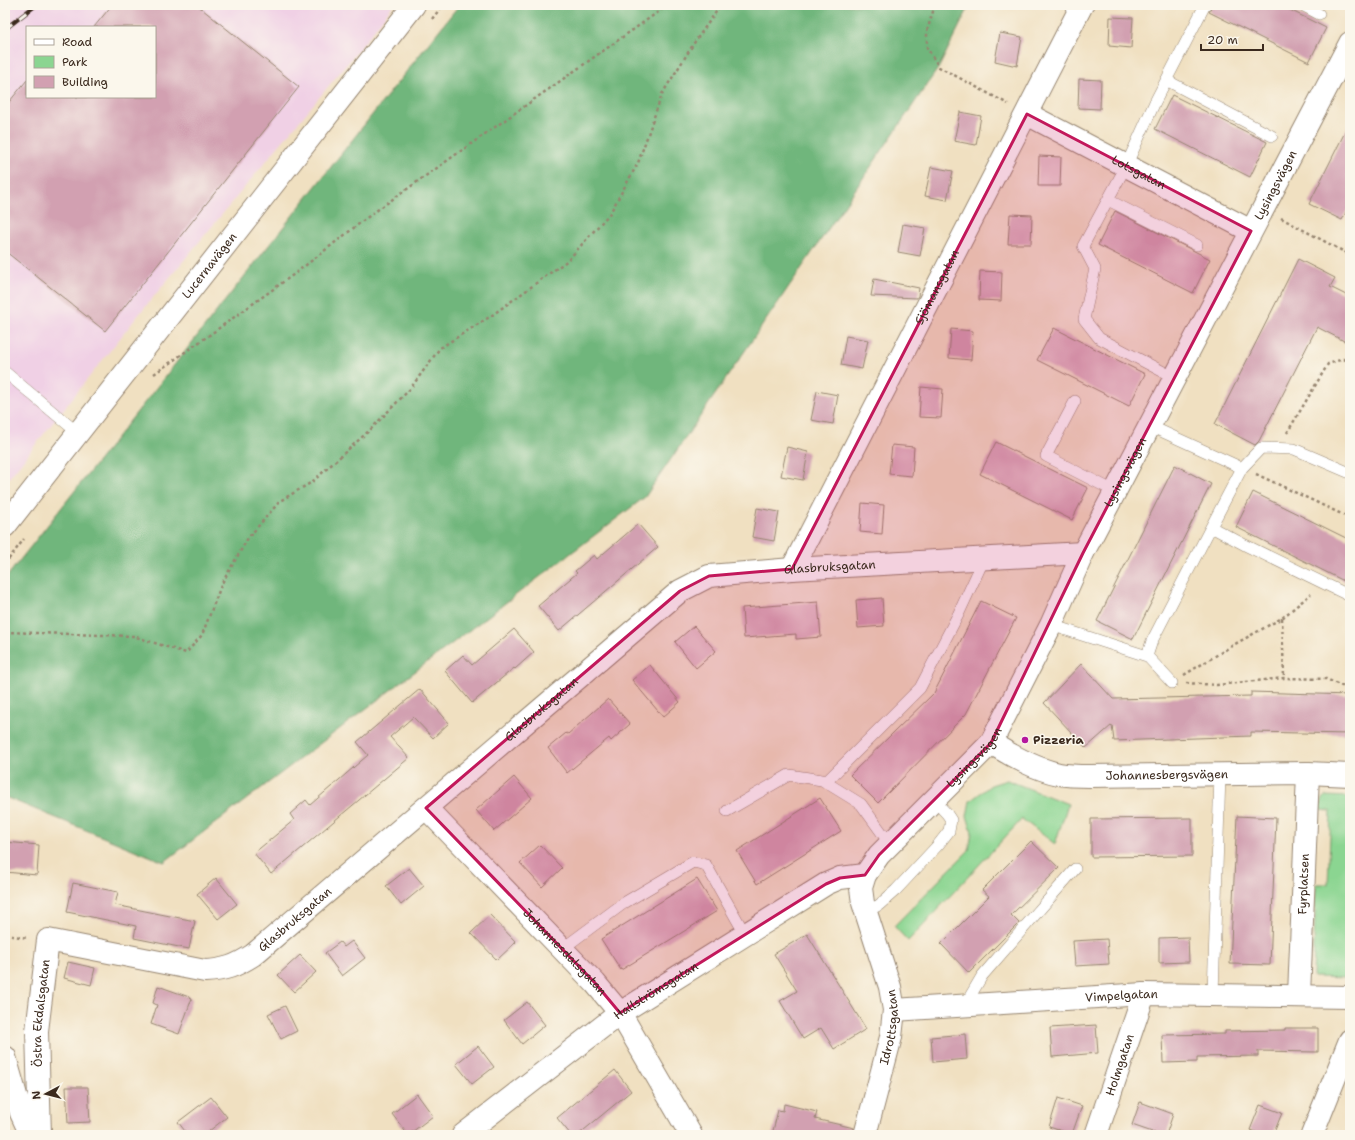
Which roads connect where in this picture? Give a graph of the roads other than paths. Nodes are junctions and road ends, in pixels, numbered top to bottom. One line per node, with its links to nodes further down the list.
1 (414, 5): 18 (street, Lucernavägen)
2 (1082, 5): 8 (street, Sjömansgatan)
3 (1205, 5): 7 (lane)
4 (1302, 5): 5 (lane)
5 (1320, 14)
6 (1350, 43): 12 (street, Lysingsvägen)
7 (1166, 80): 9 (lane); 10 (lane)
8 (1027, 114): 10 (street, Lotsgatan); 26 (street, Sjömansgatan)
9 (1272, 136)
10 (1126, 166): 11 (lane); 12 (street, Lotsgatan)
11 (1108, 200): 13 (lane); 15 (lane)
12 (1252, 231): 15 (street, Lysingsvägen)
13 (1197, 245)
14 (5, 372): 18 (lane)
15 (1175, 378): 17 (street, Lysingsvägen)
16 (1075, 400): 21 (lane)
17 (1150, 426): 19 (lane); 21 (street, Lysingsvägen)
18 (78, 433): 22 (street, Lucernavägen)
19 (1242, 468): 20 (lane); 23 (lane)
20 (1350, 473)
21 (1116, 492): 24 (street, Lysingsvägen)
22 (5, 526)
23 (1211, 527): 27 (lane); 29 (lane)
24 (1083, 554): 25 (street, Glasbruksgatan); 28 (street, Lysingsvägen)
25 (984, 559): 26 (street, Glasbruksgatan); 35 (lane)
26 (792, 569): 37 (street, Glasbruksgatan)
27 (1350, 596)
28 (1051, 625): 29 (lane); 31 (street, Lysingsvägen)
29 (1147, 656): 30 (lane)
30 (1172, 683)
31 (991, 743): 33 (street, Johannesbergsvägen); 36 (street, Lysingsvägen)
32 (1308, 773): 33 (street, Johannesbergsvägen); 34 (street, Johannesbergsvägen); 48 (street, Fyrplatsen)
33 (1220, 774): 47 (lane)
34 (1350, 775)
35 (826, 782): 38 (lane); 39 (lane)
36 (934, 800): 39 (street, Lysingsvägen); 42 (lane)
37 (426, 808): 44 (street, Glasbruksgatan); 45 (street, Johannesdalsgatan)
38 (727, 811)
39 (890, 844): 41 (street, Lysingsvägen)
40 (1075, 869): 50 (lane)
41 (865, 875): 42 (street, Idrottsgatan); 43 (street, Hallströmsgatan)
42 (866, 912): 51 (street, Idrottsgatan)
43 (745, 934): 45 (lane); 52 (street, Hallströmsgatan)
44 (48, 940): 56 (street, Östra Ekdalsgatan)
45 (562, 949): 52 (street, Johannesdalsgatan)
46 (1144, 994): 47 (street, Vimpelgatan); 50 (street, Vimpelgatan); 60 (street, Holmgatan)
47 (1213, 994): 48 (street, Vimpelgatan)
48 (1298, 995): 49 (street, Vimpelgatan)
49 (1350, 997)
50 (964, 1005): 51 (street, Vimpelgatan)
51 (894, 1010): 59 (street, Idrottsgatan)
52 (620, 1013): 57 (street, Hallströmsgatan); 58 (street, Johannesdalsgatan)
53 (1350, 1040): 61 (street)
54 (5, 1057): 55 (street)
55 (31, 1135)
56 (40, 1135)
57 (463, 1135)
58 (691, 1135)
59 (865, 1135)
60 (1096, 1135)
61 (1312, 1135)

